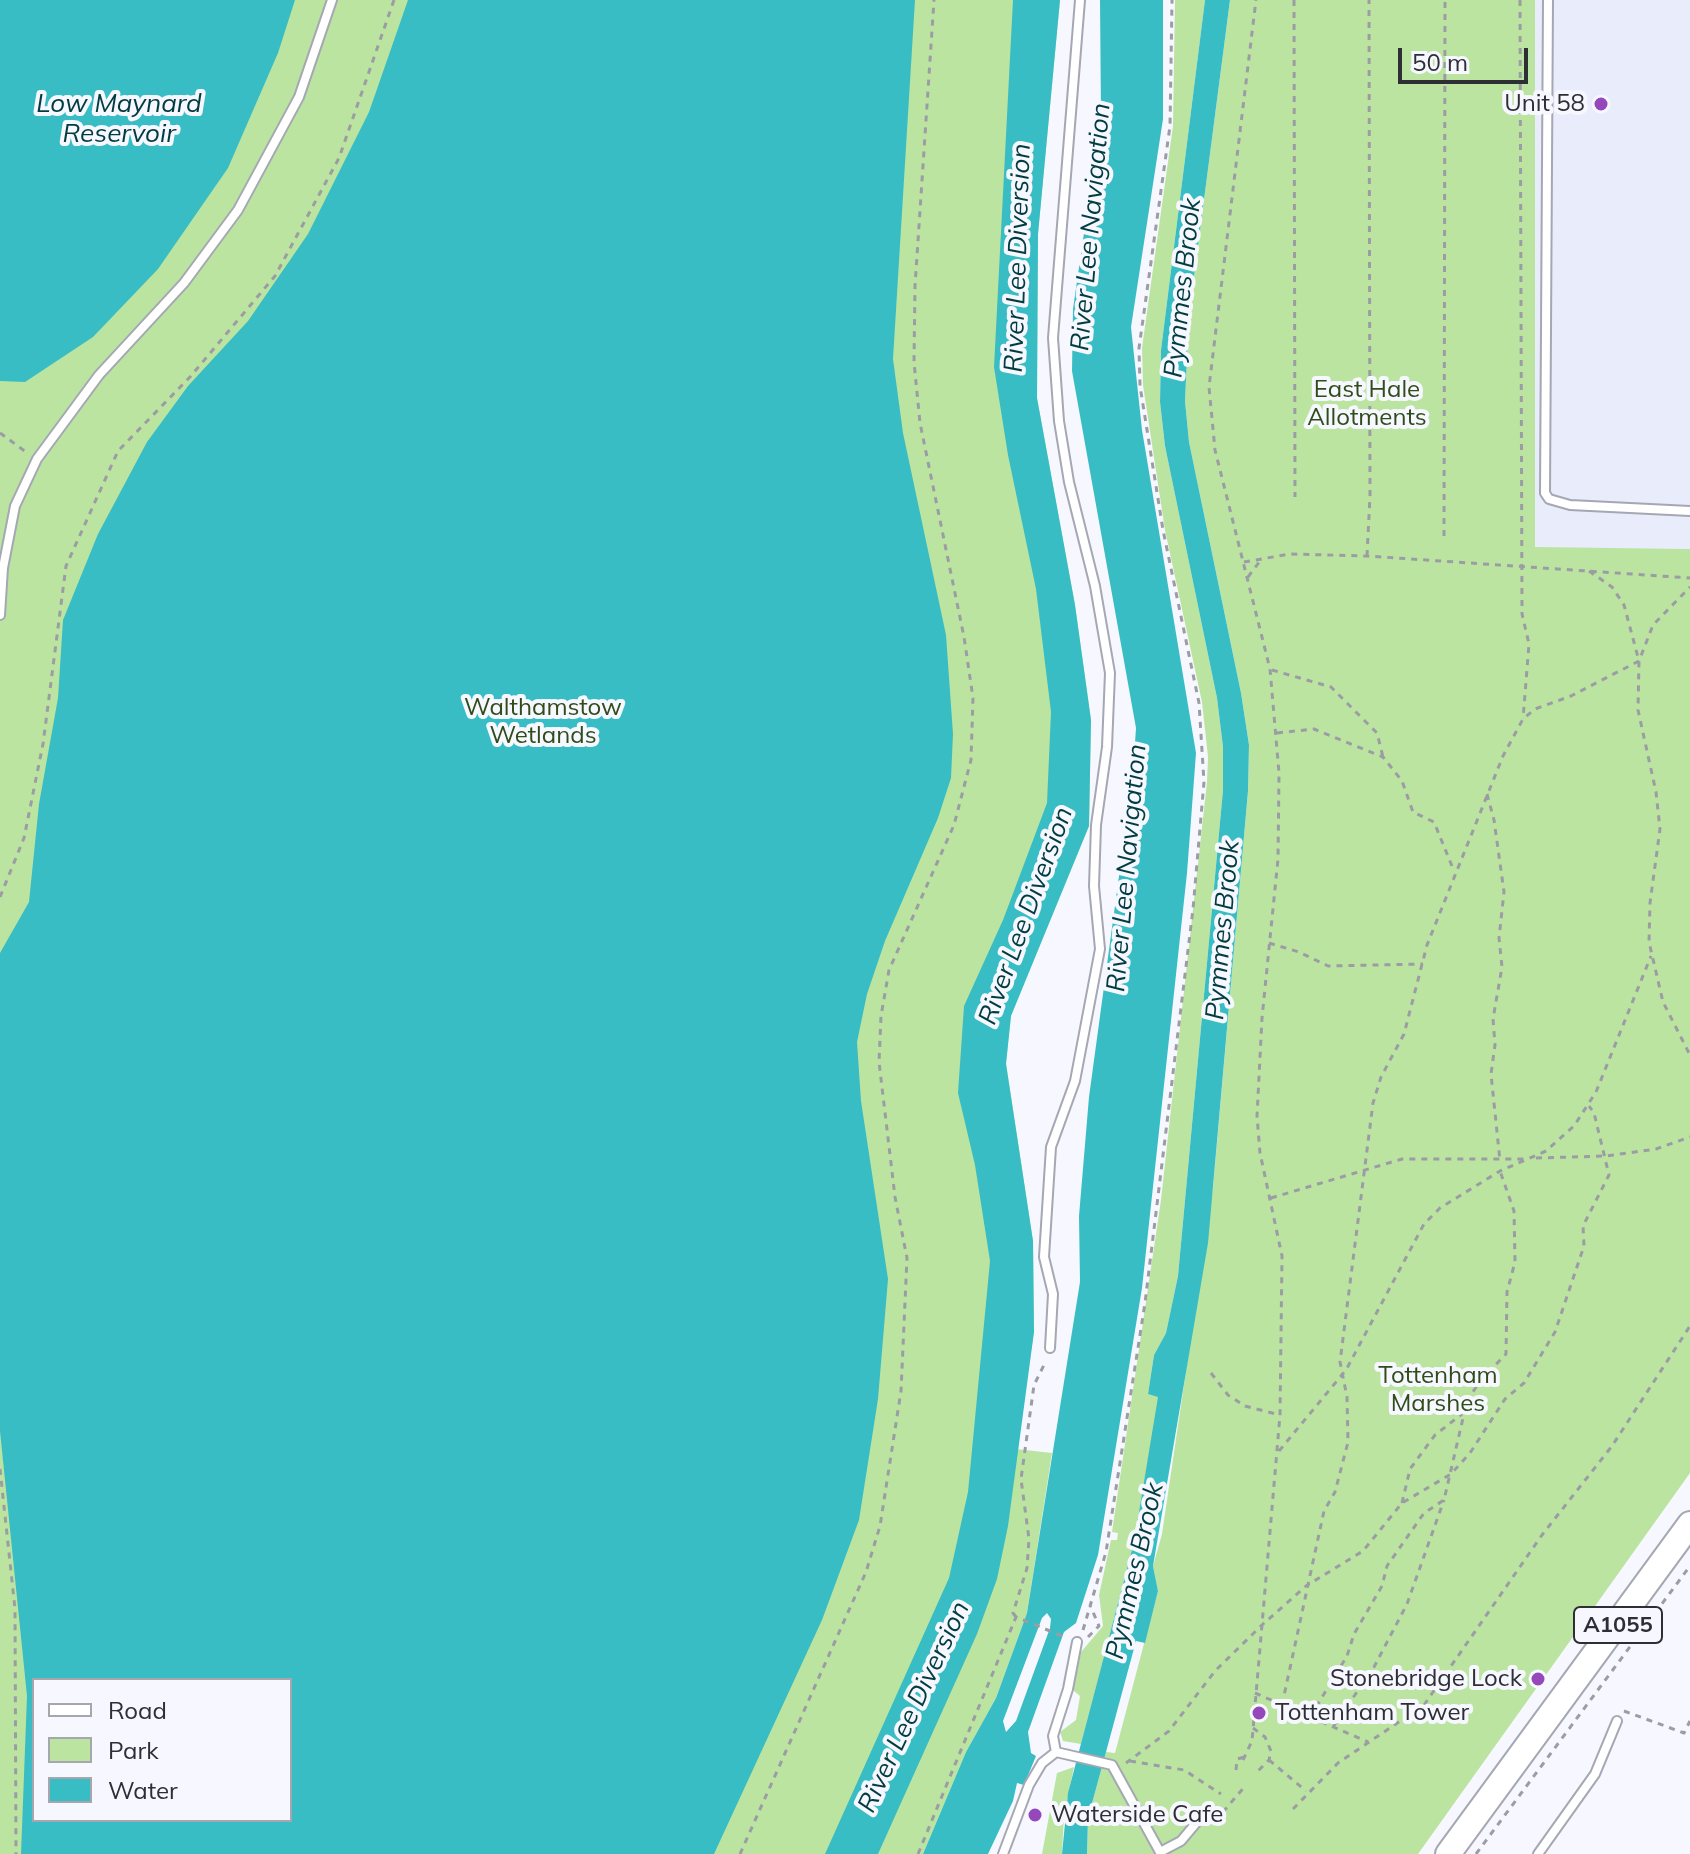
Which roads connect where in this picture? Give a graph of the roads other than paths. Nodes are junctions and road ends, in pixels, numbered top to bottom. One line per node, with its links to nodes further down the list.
1 (332, 0): 5 (lane)
2 (1080, 0): 6 (lane)
3 (1548, 0): 4 (lane)
4 (1690, 511)
5 (0, 615)
6 (1050, 1348)
7 (1690, 1524): 14 (main road, A1055)
8 (1081, 1641): 10 (lane)
9 (1617, 1721): 15 (lane)
10 (1056, 1752): 12 (lane); 13 (lane)
11 (1207, 1810): 12 (lane)
12 (1161, 1853)
13 (1003, 1854)
14 (1448, 1854)
15 (1538, 1854)

